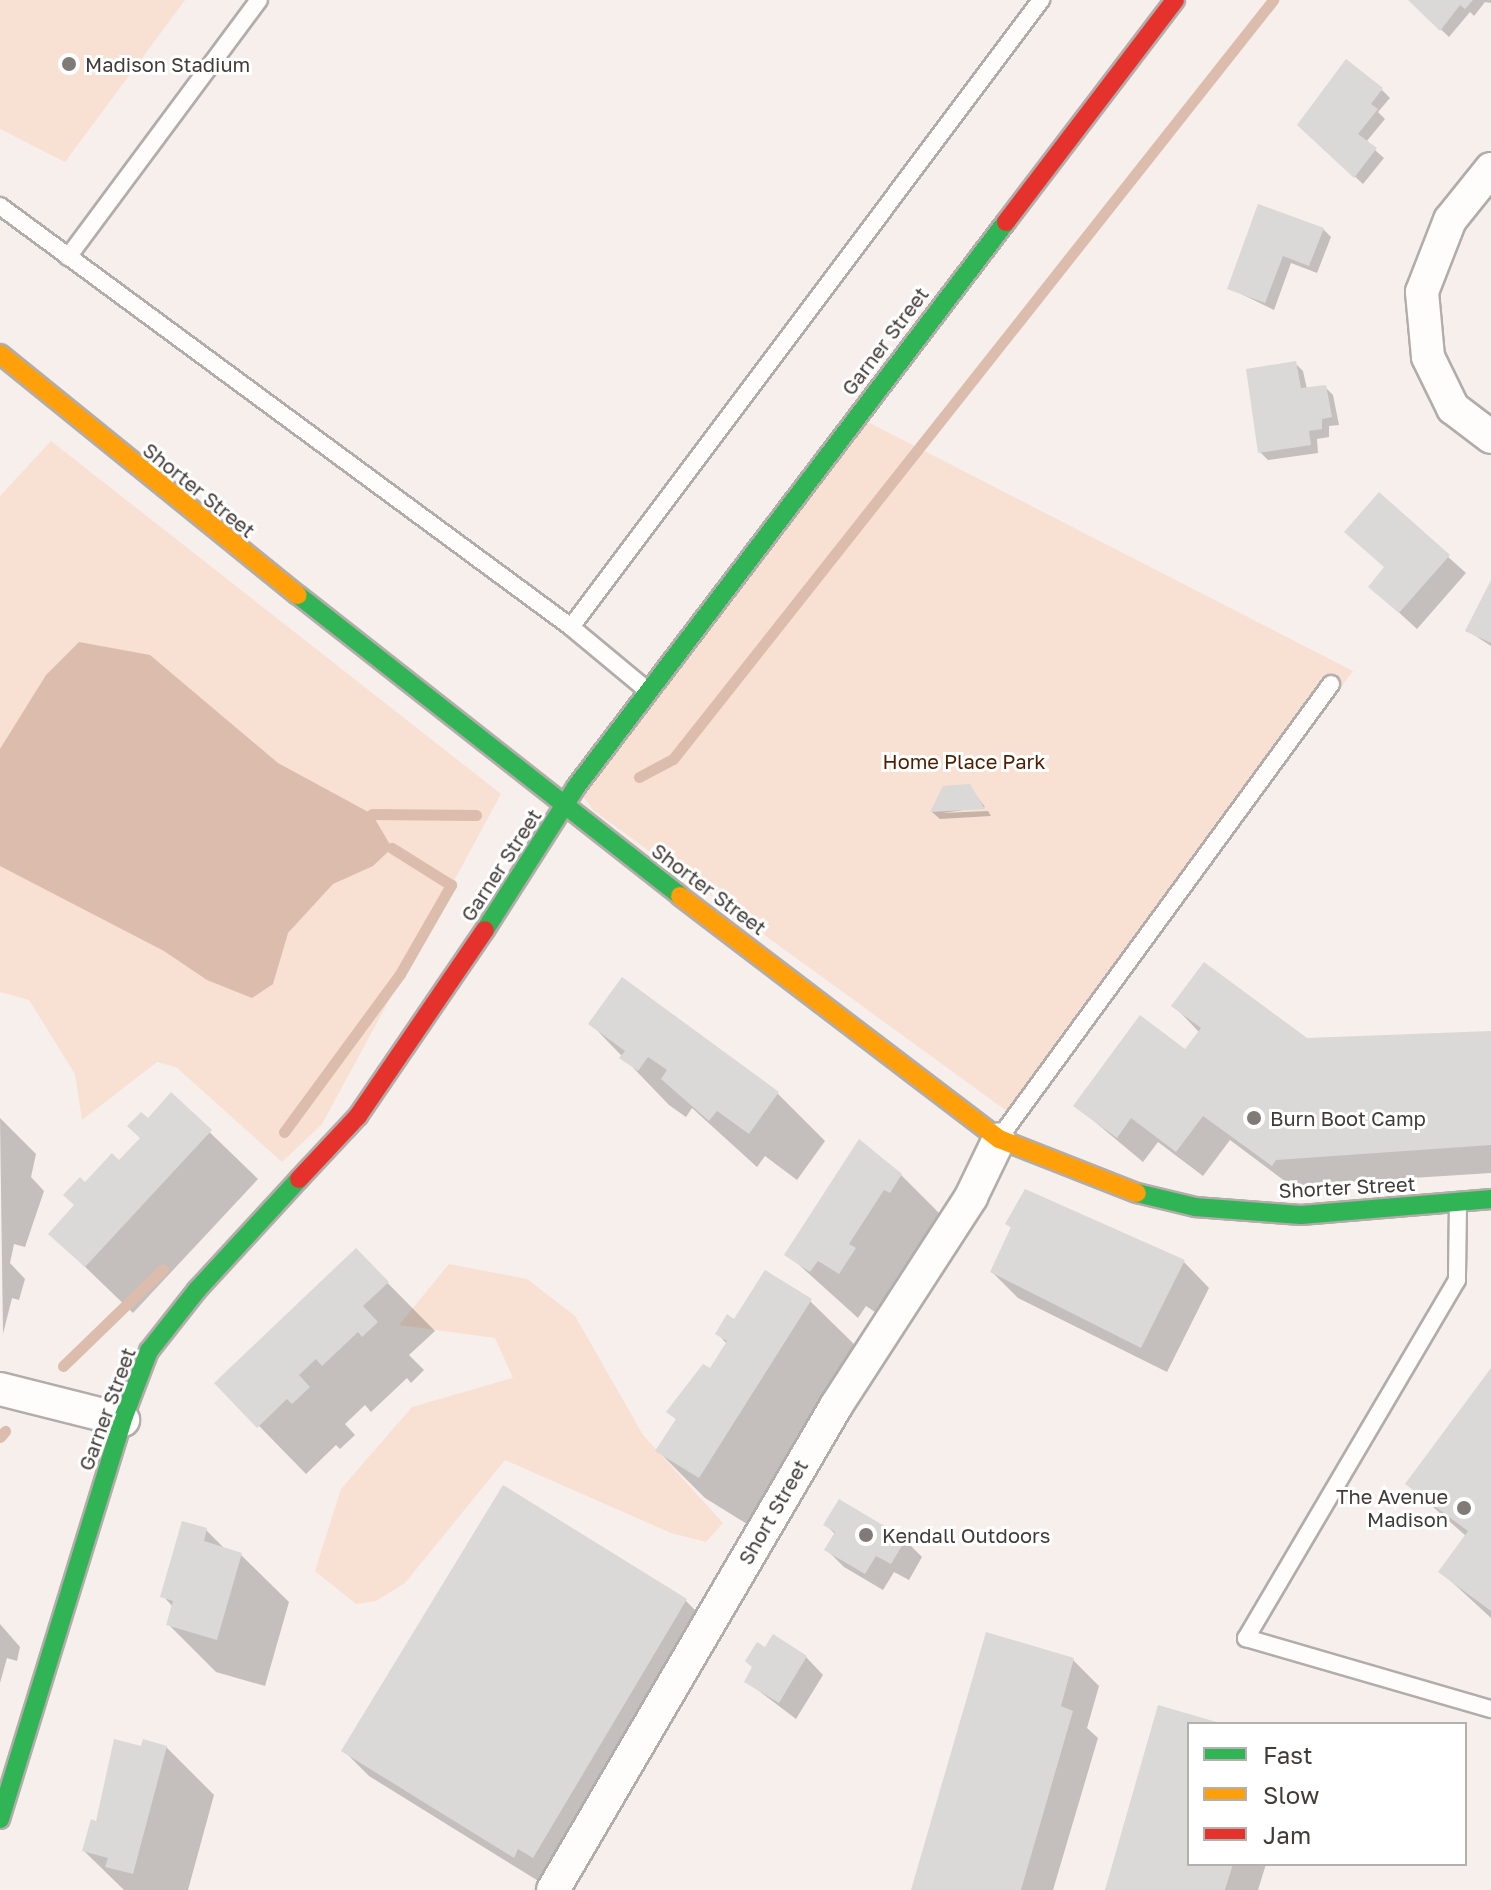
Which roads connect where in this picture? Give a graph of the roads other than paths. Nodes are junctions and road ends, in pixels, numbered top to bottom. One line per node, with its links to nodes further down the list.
1 (259, 0): 6 (lane)
2 (1041, 0): 9 (lane)
3 (1175, 0): 11 (street, Garner Street)
4 (1491, 169): 8 (street)
5 (0, 206): 6 (lane)
6 (68, 257): 9 (lane)
7 (0, 354): 12 (street, Shorter Street)
8 (1491, 437)
9 (571, 627): 11 (lane)
10 (1331, 684): 13 (lane)
11 (648, 691): 12 (street, Garner Street)
12 (565, 806): 13 (street, Shorter Street); 17 (street, Garner Street)
13 (999, 1139): 15 (street, Shorter Street); 20 (street, Short Street)
14 (1491, 1199): 15 (street, Shorter Street)
15 (1459, 1202): 18 (lane)
16 (0, 1389): 17 (street)
17 (123, 1420): 19 (street, Garner Street)
18 (1491, 1709)
19 (0, 1819)
20 (553, 1890)

